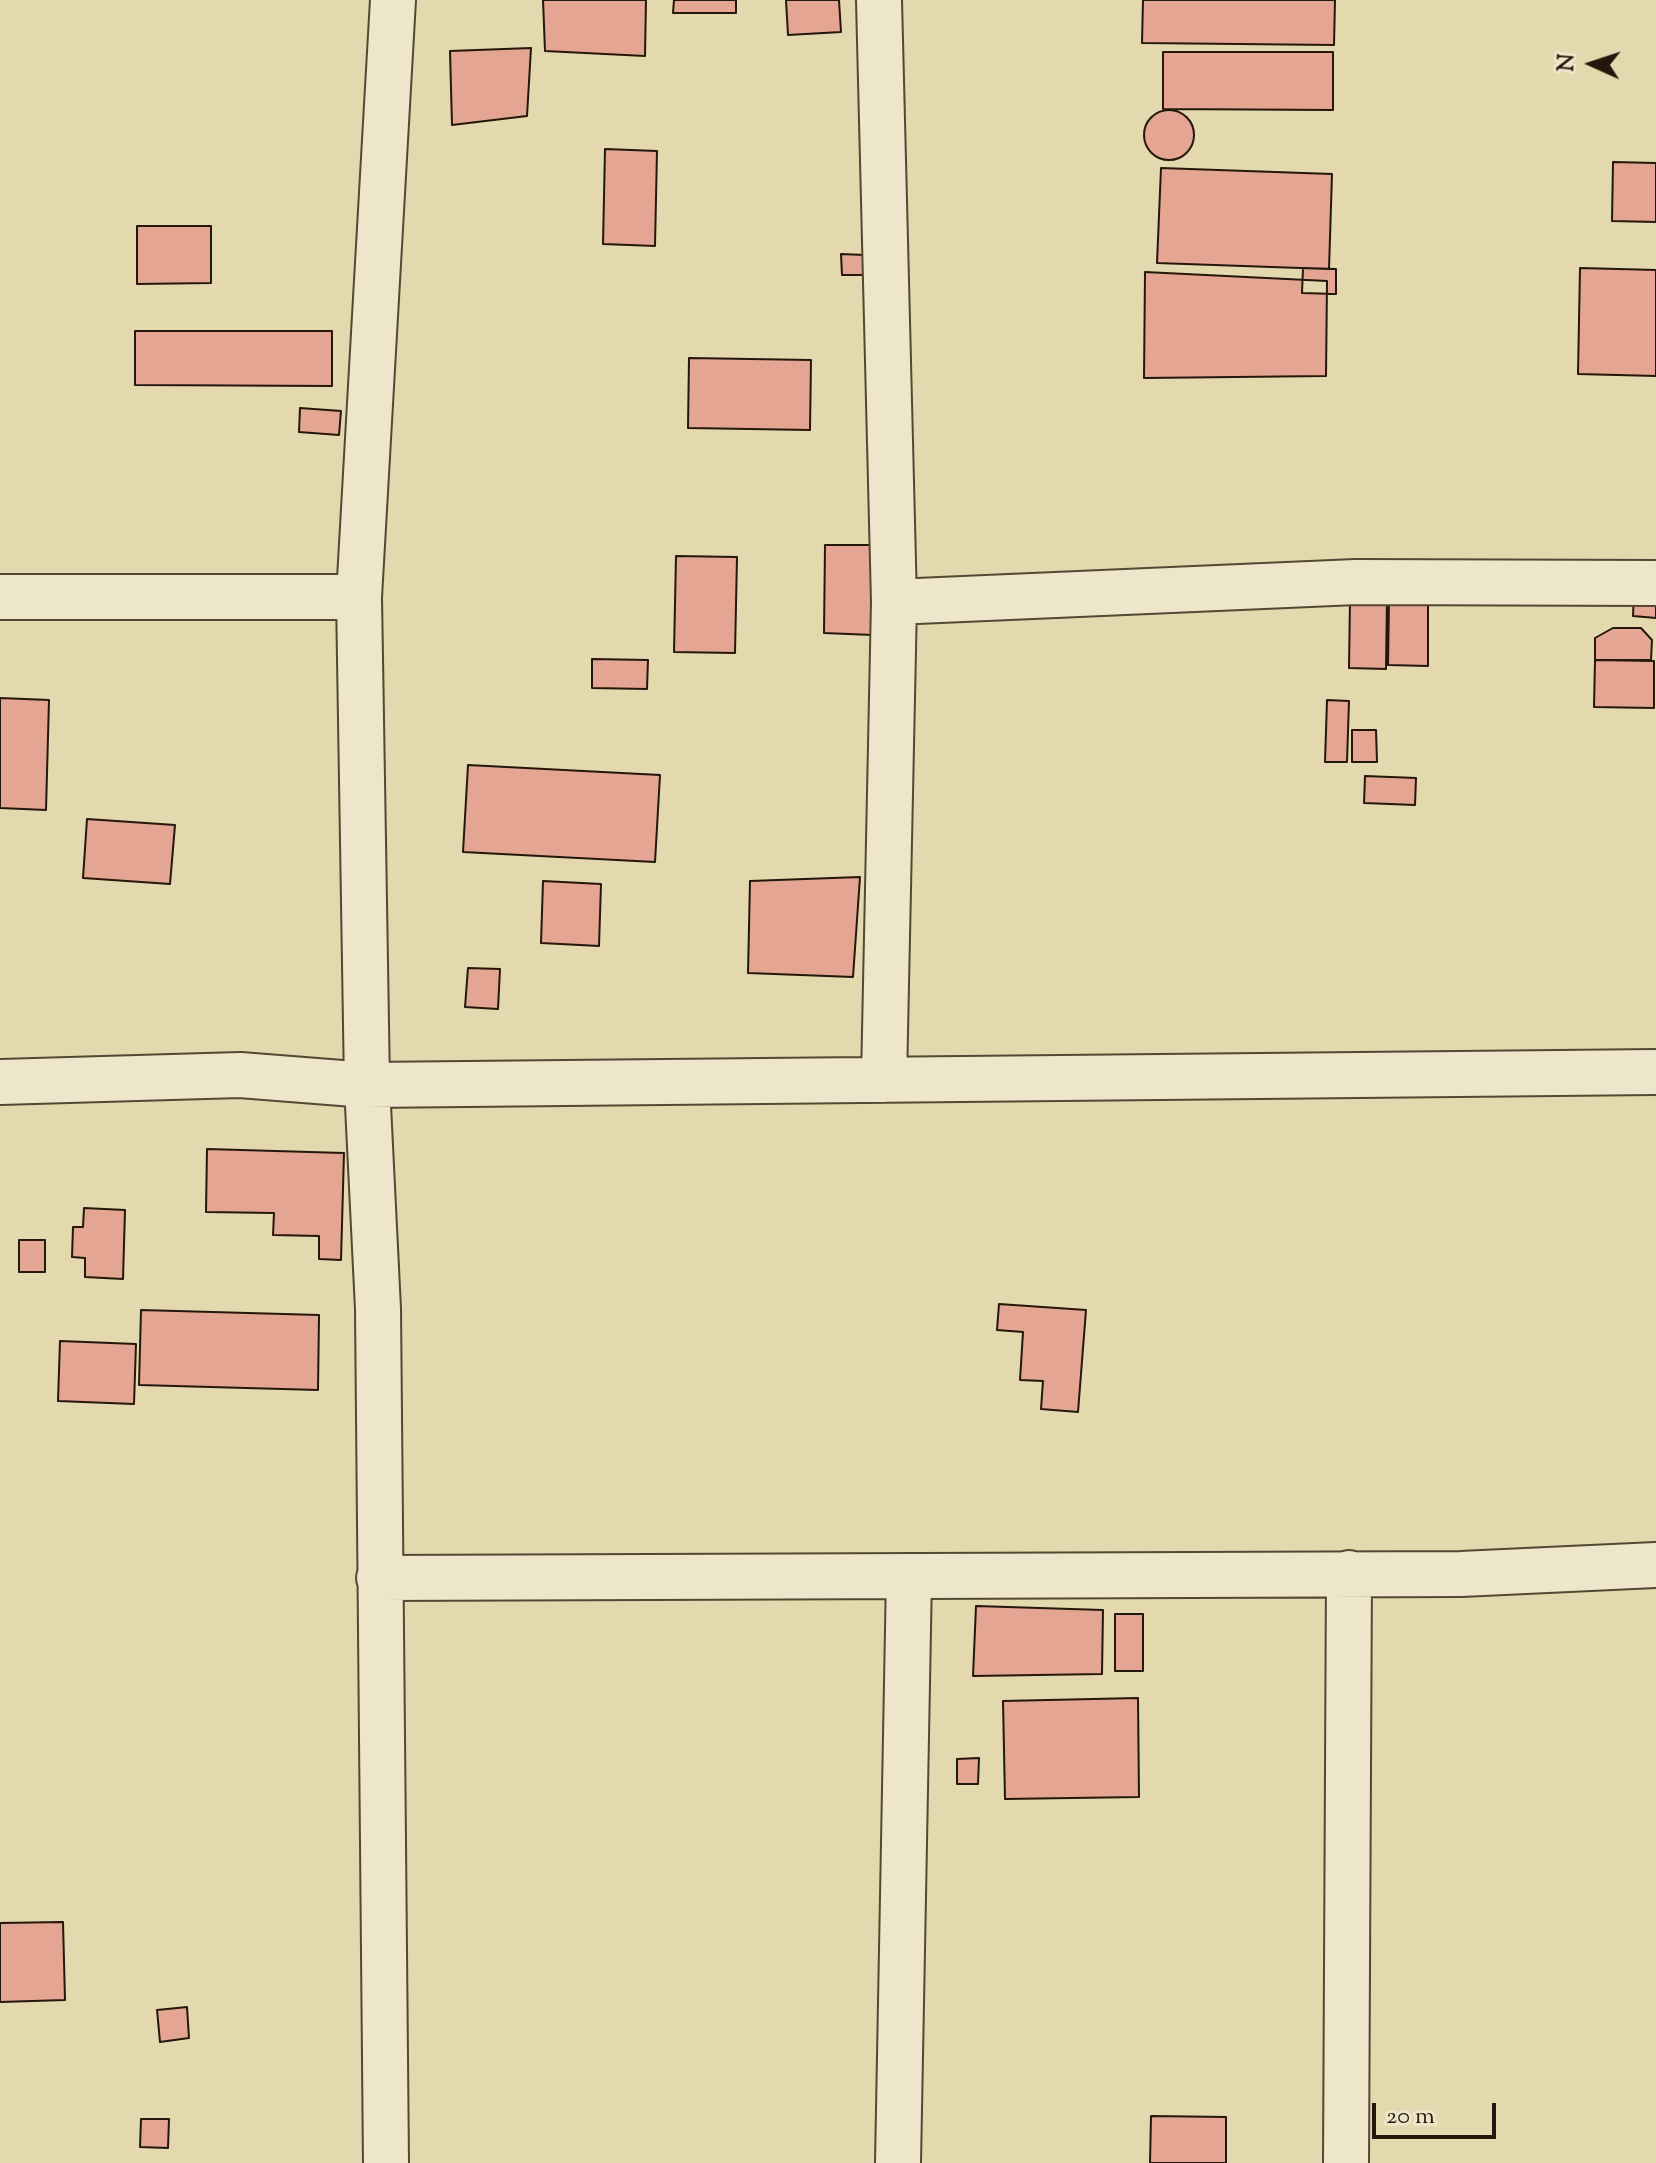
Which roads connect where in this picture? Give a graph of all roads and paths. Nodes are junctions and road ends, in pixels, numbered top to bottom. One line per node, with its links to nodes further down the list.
1 (393, 0): 5 (street)
2 (879, 0): 6 (street)
3 (1656, 583): 6 (street)
4 (0, 597): 5 (street)
5 (359, 597): 10 (street)
6 (894, 602): 8 (street)
7 (1656, 1072): 8 (street)
8 (884, 1080): 10 (street)
9 (0, 1082): 10 (street)
10 (367, 1085): 14 (street)
11 (1656, 1565): 12 (street)
12 (1349, 1573): 13 (street); 17 (street)
13 (909, 1576): 14 (street); 16 (street)
14 (379, 1578): 15 (street)
15 (386, 2163)
16 (898, 2163)
17 (1346, 2163)

